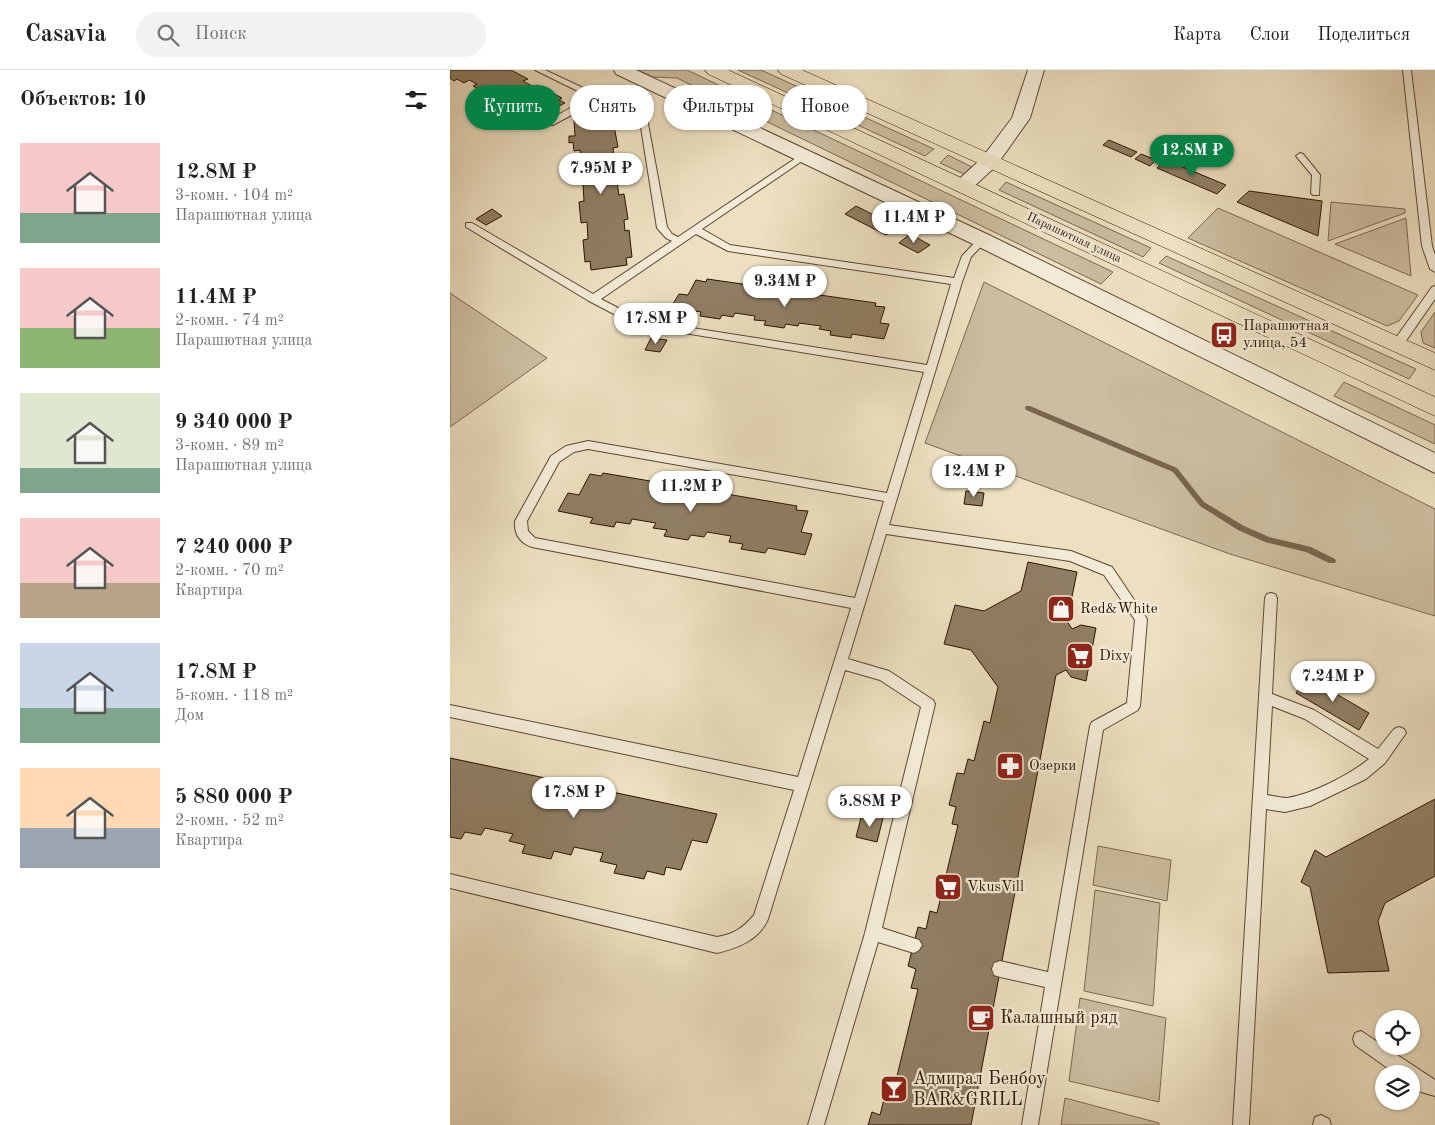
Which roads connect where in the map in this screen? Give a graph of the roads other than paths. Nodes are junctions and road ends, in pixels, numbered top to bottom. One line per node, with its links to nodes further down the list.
1 (539, 70): 7 (lane)
2 (622, 70): 10 (street)
3 (714, 70): 12 (main road, Парашютная улица)
4 (787, 70): 11 (main road)
5 (1036, 70): 11 (street)
6 (1407, 70): 18 (lane)
7 (570, 86)
8 (646, 130): 16 (lane)
9 (1300, 156): 13 (lane)
10 (802, 157): 15 (lane); 17 (street)
11 (989, 162): 12 (street); 22 (main road)
12 (963, 186): 25 (main road, Парашютная улица)
13 (1316, 193)
14 (469, 225): 21 (lane)
15 (695, 229): 16 (lane); 19 (lane)
16 (678, 240): 21 (lane)
17 (982, 240): 19 (lane); 26 (street)
18 (1435, 267)
19 (957, 282): 24 (lane)
20 (1435, 289): 22 (lane)
21 (593, 299): 24 (lane)
22 (1397, 345): 23 (main road)
23 (1435, 362)
24 (930, 369): 27 (lane)
25 (1435, 407)
26 (1435, 464)
27 (892, 498): 28 (lane); 30 (lane)
28 (882, 529): 30 (lane); 42 (lane)
29 (1271, 598): 32 (lane)
30 (859, 604): 31 (lane)
31 (840, 663): 36 (lane); 39 (lane)
32 (1265, 698): 35 (lane); 37 (lane)
33 (450, 711): 36 (lane)
34 (1399, 732): 35 (lane)
35 (1380, 758): 37 (lane)
36 (802, 785): 38 (lane)
37 (1259, 801): 49 (lane)
38 (450, 881)
39 (873, 933): 40 (lane); 47 (lane)
40 (914, 945)
41 (1000, 969): 42 (lane)
42 (1053, 981): 48 (lane)
43 (1361, 1040): 44 (lane)
44 (1398, 1065)
45 (1420, 1080): 46 (lane)
46 (1435, 1088)
47 (816, 1125)
48 (1030, 1125)
49 (1241, 1125)

